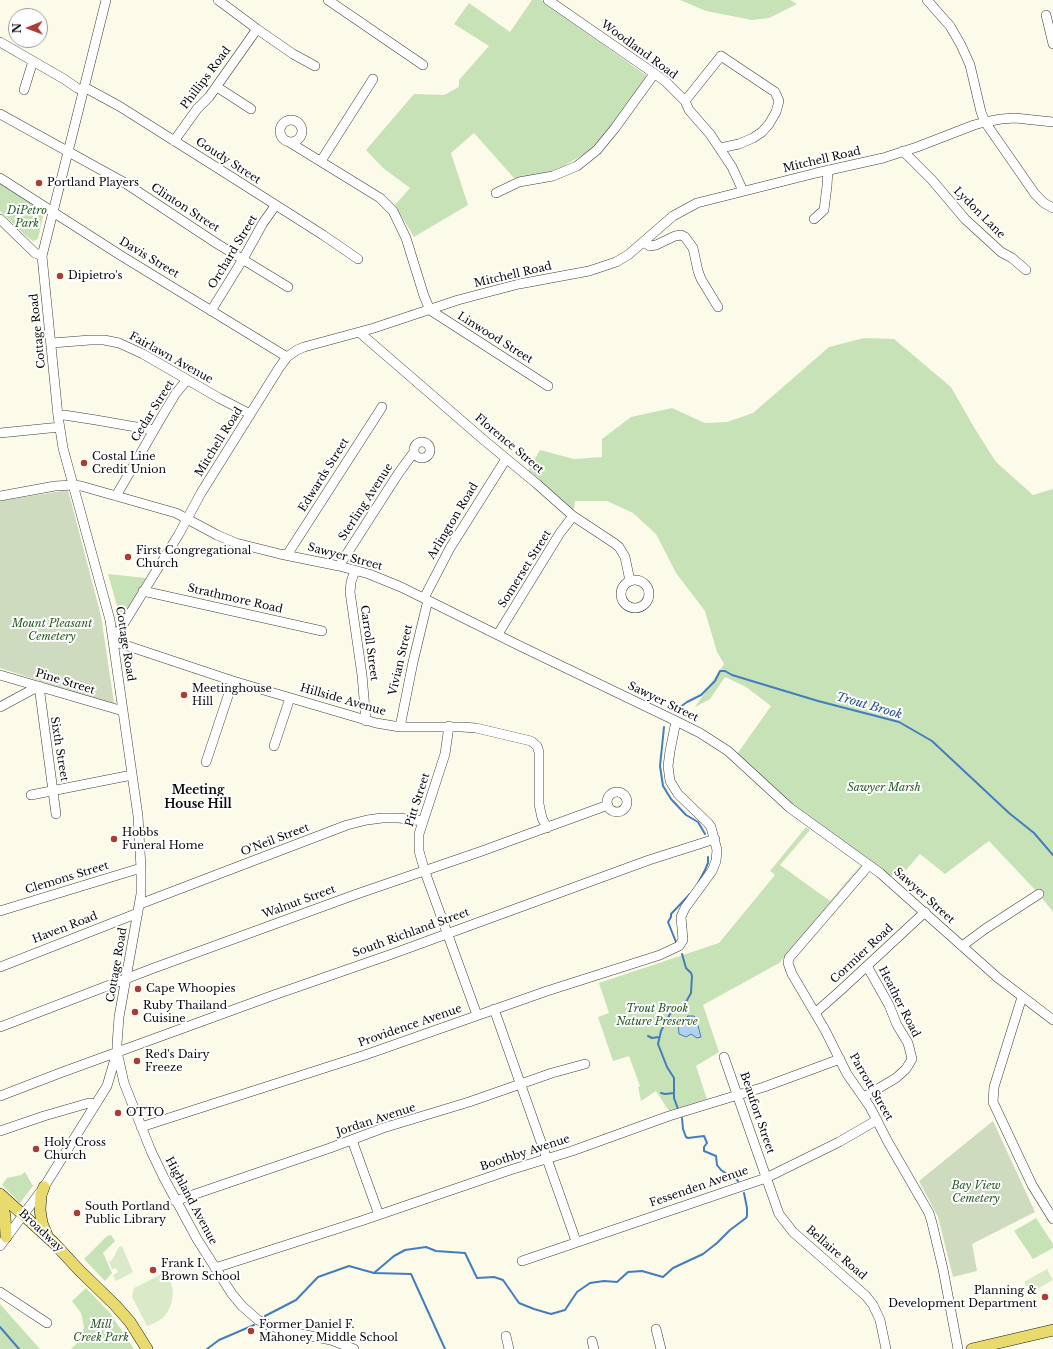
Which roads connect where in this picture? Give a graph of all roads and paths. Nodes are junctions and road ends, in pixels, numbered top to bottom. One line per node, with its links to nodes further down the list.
1 (105, 0): 16 (street, Cottage Road)
2 (218, 0): 7 (street)
3 (328, 0): 11 (street)
4 (548, 0): 13 (street, Woodland Road)
5 (927, 0): 21 (street)
6 (1046, 15): 9 (street)
7 (257, 30): 12 (street); 15 (street, Phillips Road)
8 (0, 42): 10 (street, Goudy Street)
9 (1053, 44)
10 (33, 61): 16 (street, Goudy Street); 17 (street)
11 (423, 65)
12 (315, 66)
13 (654, 74): 18 (street, Woodland Road); 34 (street)
14 (373, 79): 30 (street)
15 (217, 87): 19 (street); 24 (street, Phillips Road)
16 (84, 88): 24 (street, Goudy Street); 27 (street, Cottage Road)
17 (24, 90)
18 (685, 101): 26 (street, Woodland Road); 26 (street)
19 (251, 109)
20 (0, 114): 27 (street, Clinton Street)
21 (985, 122): 22 (street, Mitchell Road); 29 (street, Mitchell Road); 36 (street)
22 (1053, 122)
23 (301, 136): 25 (street); 25 (street); 28 (street)
24 (174, 141): 35 (street, Goudy Street)
25 (289, 142): 28 (street)
26 (720, 148): 33 (street, Woodland Road)
27 (68, 151): 37 (street, Cottage Road); 42 (street, Clinton Street)
28 (306, 152): 30 (street)
29 (903, 152): 31 (street, Mitchell Road); 44 (street, Lydon Lane)
30 (321, 161): 47 (street)
31 (828, 170): 33 (street, Mitchell Road); 39 (street)
32 (0, 178): 37 (street, Davis Street)
33 (743, 191): 40 (street, Mitchell Road)
34 (496, 193)
35 (276, 206): 42 (street, Orchard Street); 43 (street, Goudy Street)
36 (1053, 208)
37 (52, 211): 41 (street, Cottage Road); 48 (street, Davis Street)
38 (0, 219): 41 (street)
39 (814, 219)
40 (643, 242): 46 (street); 47 (street, Mitchell Road)
41 (42, 256): 50 (street, Cottage Road)
42 (243, 259): 45 (street, Clinton Street); 48 (street, Orchard Street)
43 (358, 259)
44 (1026, 270)
45 (288, 287)
46 (718, 308)
47 (430, 310): 49 (street, Mitchell Road); 53 (street, Linwood Street)
48 (211, 311): 51 (street, Davis Street)
49 (358, 332): 51 (street, Mitchell Road); 61 (street, Florence Street)
50 (52, 343): 52 (street, Fairlawn Avenue); 56 (street, Cottage Road)
51 (287, 357): 55 (street, Mitchell Road)
52 (186, 380): 55 (street, Fairlawn Avenue); 58 (street, Cedar Street)
53 (548, 386)
54 (382, 407): 67 (street, Edwards Street)
55 (250, 414): 66 (street, Mitchell Road)
56 (58, 416): 57 (street, Cottage Road); 58 (street)
57 (60, 427): 59 (street); 62 (street, Cottage Road)
58 (154, 430): 64 (street, Cedar Street)
59 (0, 433)
60 (414, 452): 68 (street, Sterling Avenue)
61 (506, 459): 65 (street, Florence Street); 72 (street, Arlington Road)
62 (73, 485): 63 (street, Sawyer Street); 64 (street, Sawyer Street); 75 (street, Cottage Road)
63 (0, 496)
64 (116, 496): 66 (street, Sawyer Street)
65 (573, 516): 70 (street, Florence Street); 74 (street, Somerset Street)
66 (187, 518): 67 (street, Sawyer Street); 71 (street, Mitchell Road)
67 (287, 555): 68 (street, Sawyer Street)
68 (340, 566): 69 (street, Sawyer Street)
69 (355, 570): 72 (street, Sawyer Street); 82 (street, Carroll Street)
70 (630, 581)
71 (144, 591): 73 (street, Strathmore Road); 75 (street, Mitchell Road)
72 (426, 599): 74 (street, Sawyer Street); 84 (street, Vivian Street)
73 (322, 631)
74 (498, 634): 83 (street, Sawyer Street)
75 (113, 641): 77 (street, Hillside Avenue); 81 (street, Cottage Road)
76 (0, 675): 78 (street, Pine Street)
77 (233, 681): 79 (street, Hillside Avenue); 87 (street)
78 (39, 686): 80 (street); 81 (street, Pine Street); 89 (street, Sixth Street)
79 (290, 698): 82 (street, Hillside Avenue); 86 (street)
80 (0, 707)
81 (123, 712): 88 (street, Cottage Road)
82 (366, 721): 84 (street, Hillside Avenue)
83 (676, 721): 95 (street); 96 (street, Sawyer Street)
84 (400, 726): 85 (street, Hillside Avenue)
85 (449, 726): 93 (street, Pitt Street); 94 (street, Hillside Avenue)
86 (274, 746)
87 (206, 762)
88 (132, 775): 89 (street); 97 (street, Cottage Road)
89 (54, 791): 90 (street); 92 (street, Sixth Street)
90 (31, 795)
91 (608, 806): 94 (street, Walnut Street)
92 (56, 814)
93 (423, 821): 98 (street, Pitt Street); 100 (street, O'Neil Street)
94 (547, 828): 98 (street, Walnut Street)
95 (715, 839): 103 (street, South Richland Street); 109 (street, Providence Avenue)
96 (869, 865): 102 (street, Sawyer Street); 110 (street, Parrott Street)
97 (141, 868): 100 (street, Cottage Road); 101 (street, Clemons Street)
98 (425, 872): 103 (street, Pitt Street); 107 (street, Walnut Street)
99 (1039, 894): 104 (street)
100 (139, 908): 106 (street, Haven Road); 107 (street, Cottage Road)
101 (0, 911)
102 (925, 912): 104 (street, Sawyer Street); 105 (street, Cormier Road)
103 (448, 933): 111 (street, Pitt Street); 114 (street, South Richland Street)
104 (962, 946): 108 (street, Sawyer Street)
105 (867, 966): 110 (street, Cormier Road); 121 (street, Heather Road)
106 (0, 967)
107 (126, 978): 113 (street, Walnut Street); 114 (street, Cottage Road)
108 (1022, 997): 112 (street, Sawyer Street); 134 (street)
109 (494, 1009): 111 (street, Providence Avenue); 118 (street)
110 (815, 1013): 116 (street, Parrott Street)
111 (477, 1015): 124 (street, Providence Avenue)
112 (1053, 1020)
113 (0, 1027)
114 (117, 1052): 120 (street, South Richland Street); 122 (street, Cottage Road); 124 (street, Highland Avenue)
115 (724, 1057): 119 (street, Beaufort Street)
116 (840, 1059): 119 (street, Boothby Avenue); 121 (street, Parrott Street)
117 (585, 1064): 118 (street, Jordan Avenue)
118 (521, 1084): 126 (street, Jordan Avenue); 127 (street)
119 (738, 1095): 127 (street, Boothby Avenue); 128 (street, Beaufort Street)
120 (0, 1096)
121 (864, 1097): 123 (street, Parrott Street)
122 (96, 1104): 125 (street); 129 (street, Cottage Road)
123 (877, 1120): 128 (street, Fessenden Avenue); 152 (street, Parrott Street)
124 (141, 1127): 131 (street, Highland Avenue)
125 (0, 1131)
126 (352, 1140): 131 (street, Jordan Avenue); 132 (street)
127 (547, 1159): 132 (street, Boothby Avenue); 136 (street)
128 (766, 1178): 136 (street, Fessenden Avenue); 151 (street, Bellaire Road)
129 (44, 1187): 133 (street, Cottage Road); 135 (main road)
130 (1, 1200): 133 (main road, Broadway); 137 (main road)
131 (175, 1201): 139 (street, Highland Avenue)
132 (379, 1215): 139 (street, Boothby Avenue)
133 (22, 1218): 135 (main road, Broadway); 137 (street, Cottage Road); 140 (main road, Broadway)
134 (1053, 1219)
135 (48, 1238): 140 (main road, Broadway)
136 (576, 1241): 138 (street, Fessenden Avenue)
137 (3, 1242)
138 (522, 1261)
139 (215, 1268): 148 (street, Highland Avenue)
140 (79, 1270): 147 (main road, Broadway)
141 (0, 1292): 142 (street)
142 (47, 1323)
143 (656, 1329): 150 (street)
144 (1053, 1330): 146 (main road)
145 (506, 1336): 149 (street)
146 (1001, 1346): 153 (main road)
147 (146, 1349)
148 (354, 1349)
149 (509, 1349)
150 (661, 1349)
151 (886, 1349)
152 (958, 1349)
153 (972, 1349)

